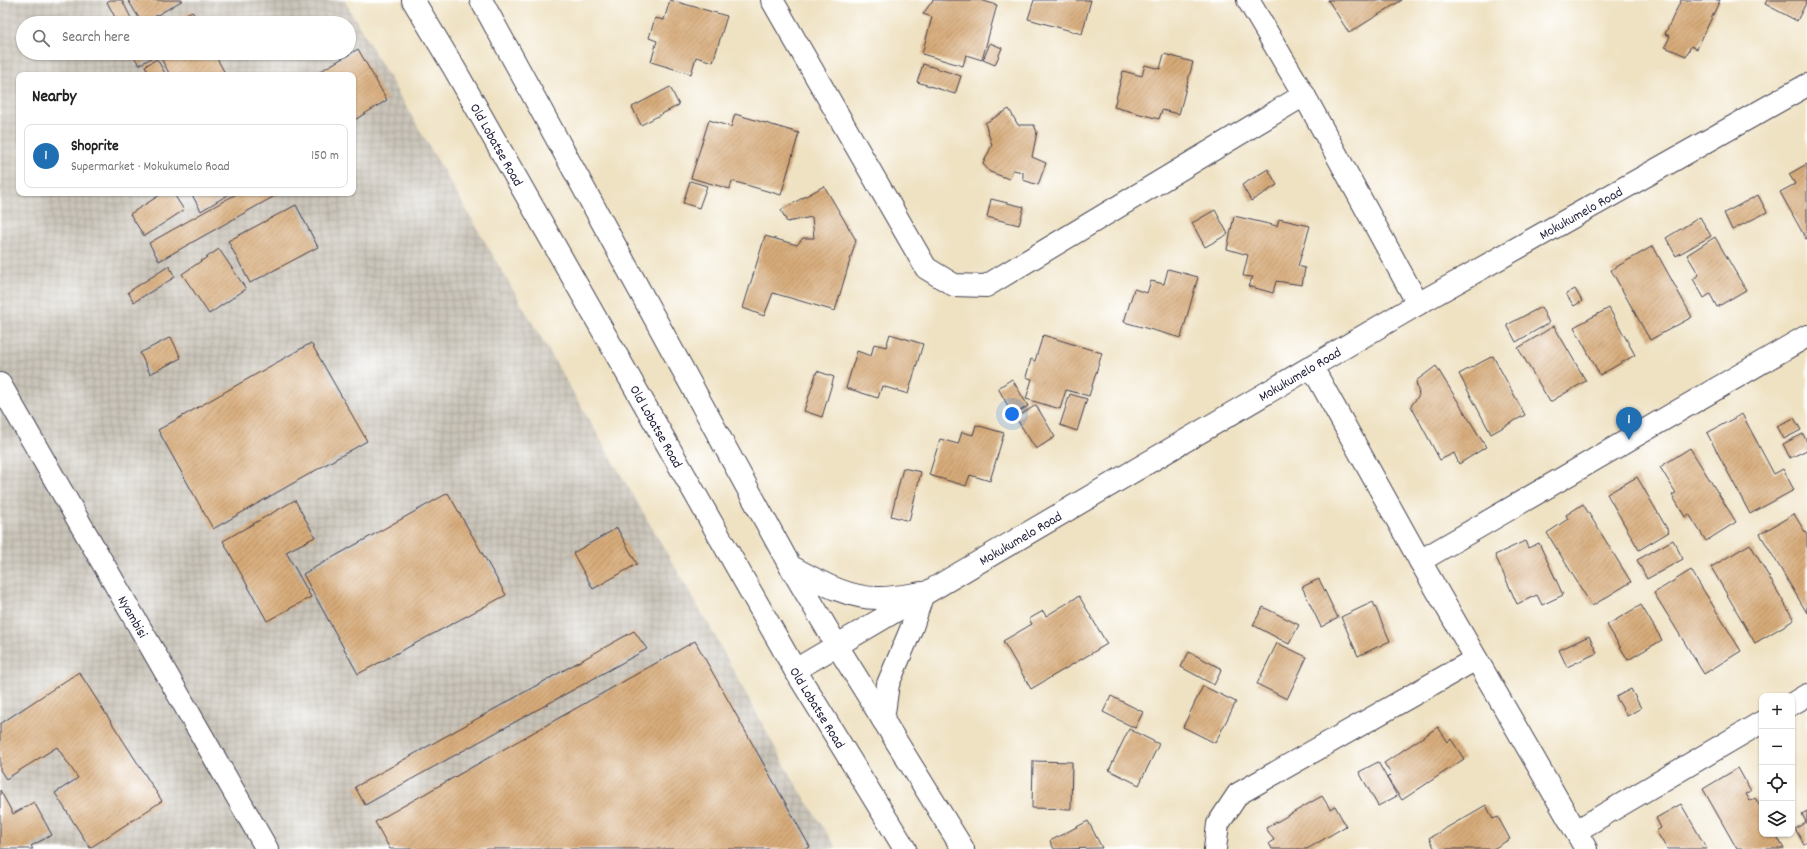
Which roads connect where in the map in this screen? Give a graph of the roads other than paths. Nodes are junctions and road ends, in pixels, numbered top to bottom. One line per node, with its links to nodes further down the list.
1 (413, 0): 16 (street, Old Lobatse Road)
2 (480, 0): 12 (street)
3 (772, 0): 6 (street)
4 (1248, 0): 6 (street)
5 (1807, 85): 7 (street, Mokukumelo Road)
6 (1304, 95): 7 (street)
7 (1418, 304): 9 (street, Mokukumelo Road)
8 (1807, 336): 11 (street)
9 (1312, 367): 11 (street); 13 (street, Mokukumelo Road)
10 (0, 384): 22 (street, Nyambisi)
11 (1420, 561): 15 (street)
12 (790, 566): 13 (street); 14 (street)
13 (923, 593): 14 (street, Mokukumelo Road); 19 (street)
14 (836, 644): 16 (street, Mokukumelo Road); 19 (street)
15 (1476, 659): 21 (street); 25 (street)
16 (795, 670): 23 (street, Old Lobatse Road)
17 (1807, 695): 18 (street)
18 (1795, 702)
19 (883, 720): 24 (street)
20 (1759, 724): 21 (street)
21 (1581, 840)
22 (267, 849)
23 (905, 849)
24 (963, 849)
25 (1215, 849)

